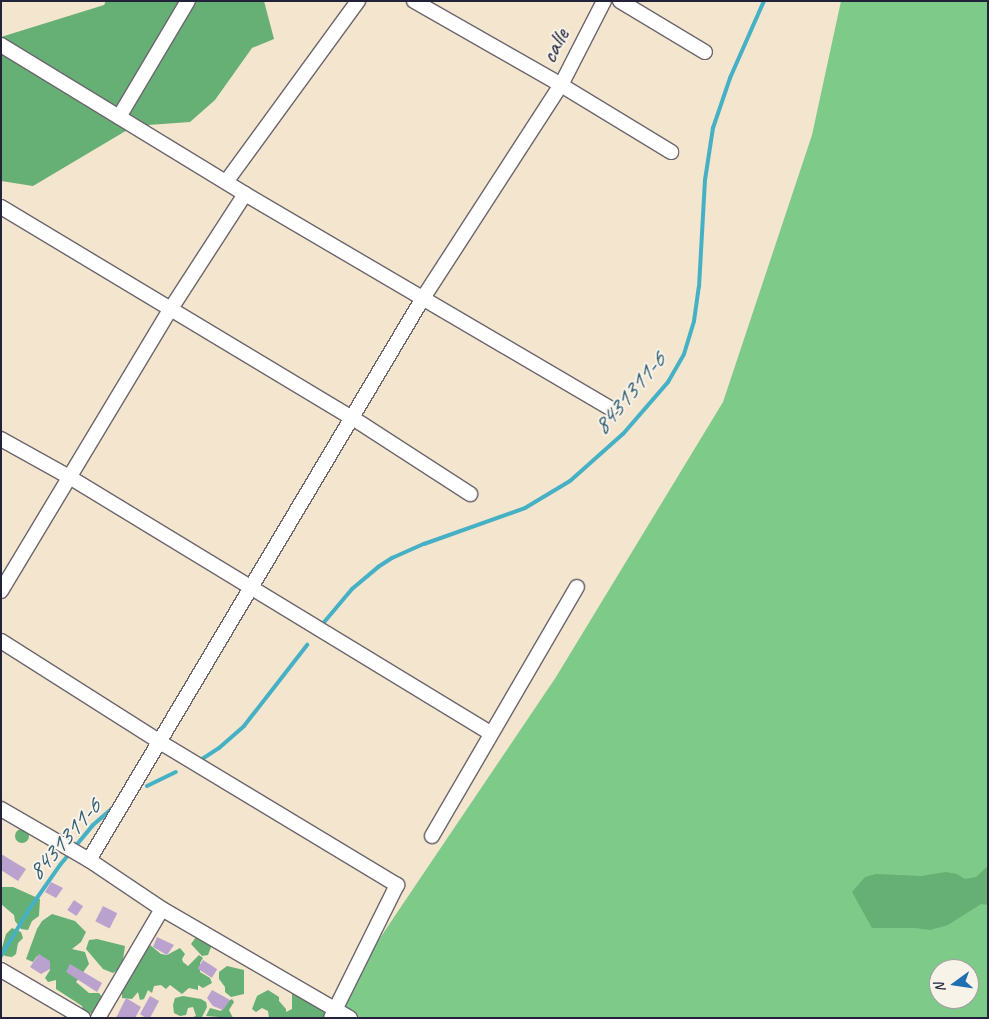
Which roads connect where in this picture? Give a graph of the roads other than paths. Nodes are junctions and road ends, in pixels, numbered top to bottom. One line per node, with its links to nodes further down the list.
1 (188, 1): 9 (street)
2 (358, 1): 11 (street)
3 (414, 1): 8 (street)
4 (604, 1): 8 (street, calle)
5 (620, 1): 7 (street)
6 (1, 45): 9 (street)
7 (706, 52)
8 (560, 85): 10 (street); 14 (street, calle)
9 (119, 117): 11 (street)
10 (671, 152)
11 (226, 182): 12 (street)
12 (245, 194): 14 (street); 15 (street)
13 (1, 207): 15 (street)
14 (423, 298): 16 (street); 17 (street, calle)
15 (170, 310): 17 (street); 19 (street)
16 (610, 409)
17 (351, 418): 20 (street); 22 (street, calle)
18 (1, 439): 19 (street)
19 (71, 478): 22 (street); 23 (street)
20 (470, 494)
21 (576, 587): 25 (street)
22 (249, 588): 25 (street); 26 (street, calle)
23 (1, 591)
24 (1, 641): 26 (street)
25 (490, 734): 28 (street)
26 (160, 742): 29 (street, calle); 32 (street)
27 (1, 809): 29 (street)
28 (432, 836)
29 (89, 860): 30 (street)
30 (162, 909): 32 (street); 34 (street)
31 (1, 970): 33 (street)
32 (333, 1014): 35 (street)
33 (83, 1018)
34 (98, 1018)
35 (350, 1018)

